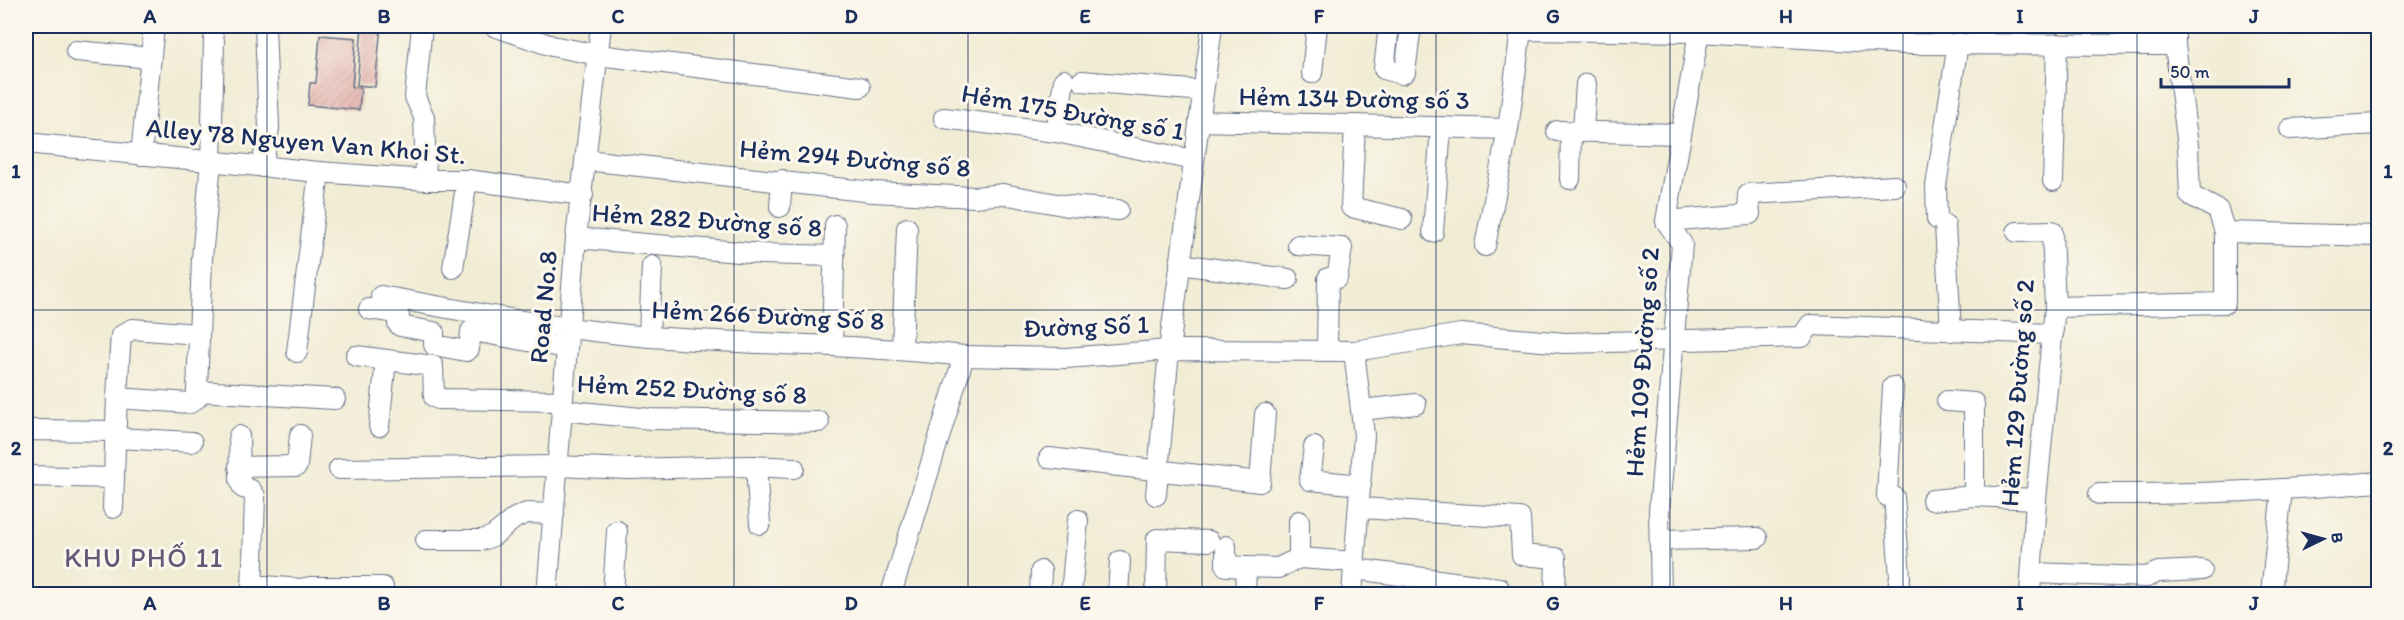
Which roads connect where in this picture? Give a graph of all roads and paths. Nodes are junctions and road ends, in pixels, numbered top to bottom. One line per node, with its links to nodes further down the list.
1 (154, 26): 22 (street)
2 (265, 26): 42 (street)
3 (422, 26): 45 (street)
4 (494, 26): 21 (street)
5 (601, 26): 21 (street, Road No.8)
6 (1212, 26): 26 (street, Đường Số 1)
7 (1317, 26): 23 (street)
8 (1389, 26): 9 (street)
9 (1411, 26)
10 (1526, 28): 11 (street); 32 (street)
11 (1598, 29): 12 (street)
12 (1699, 29): 14 (street); 36 (street, Hẻm 109 Đường số 2)
13 (1983, 34): 15 (street); 18 (street)
14 (1908, 35): 18 (street)
15 (2029, 35): 19 (street)
16 (2175, 35): 19 (street); 59 (street)
17 (214, 40): 41 (street)
18 (1958, 43): 71 (street)
19 (2057, 44): 48 (street)
20 (76, 51): 22 (street)
21 (598, 55): 25 (street); 39 (street, Road No.8)
22 (151, 58): 38 (street)
23 (1312, 73)
24 (1586, 84): 35 (street)
25 (860, 87)
26 (1203, 91): 28 (street, Đường Số 1); 34 (street)
27 (944, 117): 34 (street, Hẻm 175 Đường số 1)
28 (1199, 121): 30 (street, Hẻm 134 Đường số 3); 40 (street, Đường Số 1)
29 (2379, 124): 33 (street)
30 (1356, 125): 31 (street, Hẻm 134 Đường số 3); 53 (street)
31 (1441, 127): 32 (street, Hẻm 134 Đường số 3); 57 (street)
32 (1508, 129): 63 (street)
33 (2290, 129)
34 (1056, 132): 40 (street, Hẻm 175 Đường số 1)
35 (1570, 132): 36 (street); 44 (street)
36 (1681, 134): 54 (street, Hẻm 109 Đường số 2)
37 (26, 143): 38 (street, Alley 78 Nguyen Van Khoi St.)
38 (141, 155): 41 (street, Alley 78 Nguyen Van Khoi St.)
39 (586, 160): 47 (street, Hẻm 294 Đường số 8); 50 (street, Road No.8)
40 (1194, 160): 65 (street, Đường Số 1)
41 (212, 162): 42 (street, Alley 78 Nguyen Van Khoi St.); 72 (street)
42 (262, 167): 43 (street, Alley 78 Nguyen Van Khoi St.)
43 (319, 172): 45 (street, Alley 78 Nguyen Van Khoi St.); 82 (street)
44 (1570, 179)
45 (426, 180): 46 (street, Alley 78 Nguyen Van Khoi St.)
46 (467, 180): 50 (street, Alley 78 Nguyen Van Khoi St.); 67 (street)
47 (782, 180): 51 (street); 52 (street, Hẻm 294 Đường số 8)
48 (2053, 181)
49 (1895, 186): 54 (street)
50 (582, 195): 61 (street, Road No.8)
51 (780, 207)
52 (1118, 210)
53 (1401, 219)
54 (1666, 221): 75 (street, Hẻm 109 Đường số 2)
55 (835, 225): 64 (street)
56 (907, 228): 78 (street)
57 (1433, 232)
58 (2017, 232): 69 (street, Hẻm 129 Đường số 2)
59 (2225, 232): 60 (street); 69 (street)
60 (2379, 236)
61 (576, 238): 64 (street, Hẻm 282 Đường số 8); 70 (street, Road No.8)
62 (1298, 244): 80 (street)
63 (1485, 246)
64 (834, 256): 76 (street)
65 (1180, 264): 68 (street); 79 (street, Đường Số 1)
66 (652, 266): 74 (street)
67 (453, 268)
68 (1288, 279)
69 (2055, 307): 73 (street, Hẻm 129 Đường số 2)
70 (569, 327): 74 (street, Hẻm 266 Đường Số 8); 77 (street, Road No.8); 77 (street, Hẻm 266 Đường Số 8)
71 (1951, 331): 73 (street); 75 (street)
72 (198, 334): 87 (street); 88 (street)
73 (2053, 334): 118 (street, Hẻm 129 Đường số 2)
74 (649, 337): 76 (street, Hẻm 266 Đường Số 8)
75 (1672, 341): 81 (street); 129 (street, Hẻm 109 Đường số 2)
76 (832, 346): 78 (street, Hẻm 266 Đường Số 8)
77 (567, 348): 92 (street, Road No.8)
78 (902, 349): 84 (street, Hẻm 266 Đường Số 8)
79 (1169, 350): 80 (street); 84 (street, Đường Số 1); 109 (street)
80 (1327, 351): 81 (street)
81 (1354, 351): 93 (street)
82 (297, 352)
83 (356, 356): 85 (street)
84 (964, 356): 142 (street)
85 (386, 360): 92 (street, Hẻm 252 Đường số 8); 96 (street)
86 (1893, 387): 151 (street)
87 (197, 391): 88 (street); 89 (street)
88 (117, 398): 98 (street)
89 (335, 399)
90 (1947, 401): 117 (street)
91 (1416, 404): 93 (street)
92 (562, 406): 95 (street, Hẻm 252 Đường số 8); 104 (street, Road No.8)
93 (1361, 410): 113 (street)
94 (1265, 414): 109 (street)
95 (819, 422)
96 (378, 426)
97 (26, 432): 98 (street)
98 (117, 435): 101 (street); 111 (street)
99 (300, 435): 106 (street)
100 (239, 436): 106 (street)
101 (192, 442)
102 (1314, 447): 113 (street)
103 (1049, 458): 109 (street)
104 (556, 466): 105 (street); 108 (street); 122 (street, Road No.8)
105 (756, 466): 107 (street); 125 (street)
106 (239, 467): 139 (street)
107 (794, 468)
108 (339, 469)
109 (1158, 470): 116 (street)
110 (26, 476): 111 (street)
111 (114, 478): 121 (street)
112 (2379, 482): 114 (street)
113 (1361, 485): 120 (street)
114 (2282, 489): 115 (street); 153 (street)
115 (2099, 494)
116 (1156, 495)
117 (1974, 496): 118 (street); 119 (street)
118 (2036, 499): 136 (street, Hẻm 129 Đường số 2)
119 (1932, 500)
120 (1361, 507): 132 (street); 149 (street)
121 (113, 508)
122 (555, 513): 128 (street); 140 (street, Road No.8)
123 (1078, 520): 144 (street)
124 (1299, 521): 130 (street)
125 (760, 524)
126 (617, 531): 141 (street)
127 (1757, 538): 129 (street)
128 (426, 540)
129 (1660, 540): 150 (street, Hẻm 109 Đường số 2)
130 (1299, 558): 132 (street); 133 (street)
131 (1120, 561): 145 (street)
132 (1355, 566): 138 (street); 148 (street)
133 (1246, 567): 146 (street); 147 (street)
134 (2202, 570): 136 (street)
135 (1041, 571): 143 (street)
136 (2032, 573): 152 (street, Hẻm 129 Đường số 2)
137 (383, 587): 139 (street)
138 (1499, 588)
139 (252, 590)
140 (547, 594)
141 (613, 594)
142 (892, 594)
143 (1040, 594)
144 (1071, 594)
145 (1118, 594)
146 (1156, 594)
147 (1245, 594)
148 (1352, 594)
149 (1555, 594)
150 (1661, 594)
151 (1897, 594)
152 (2030, 594)
153 (2271, 594)

